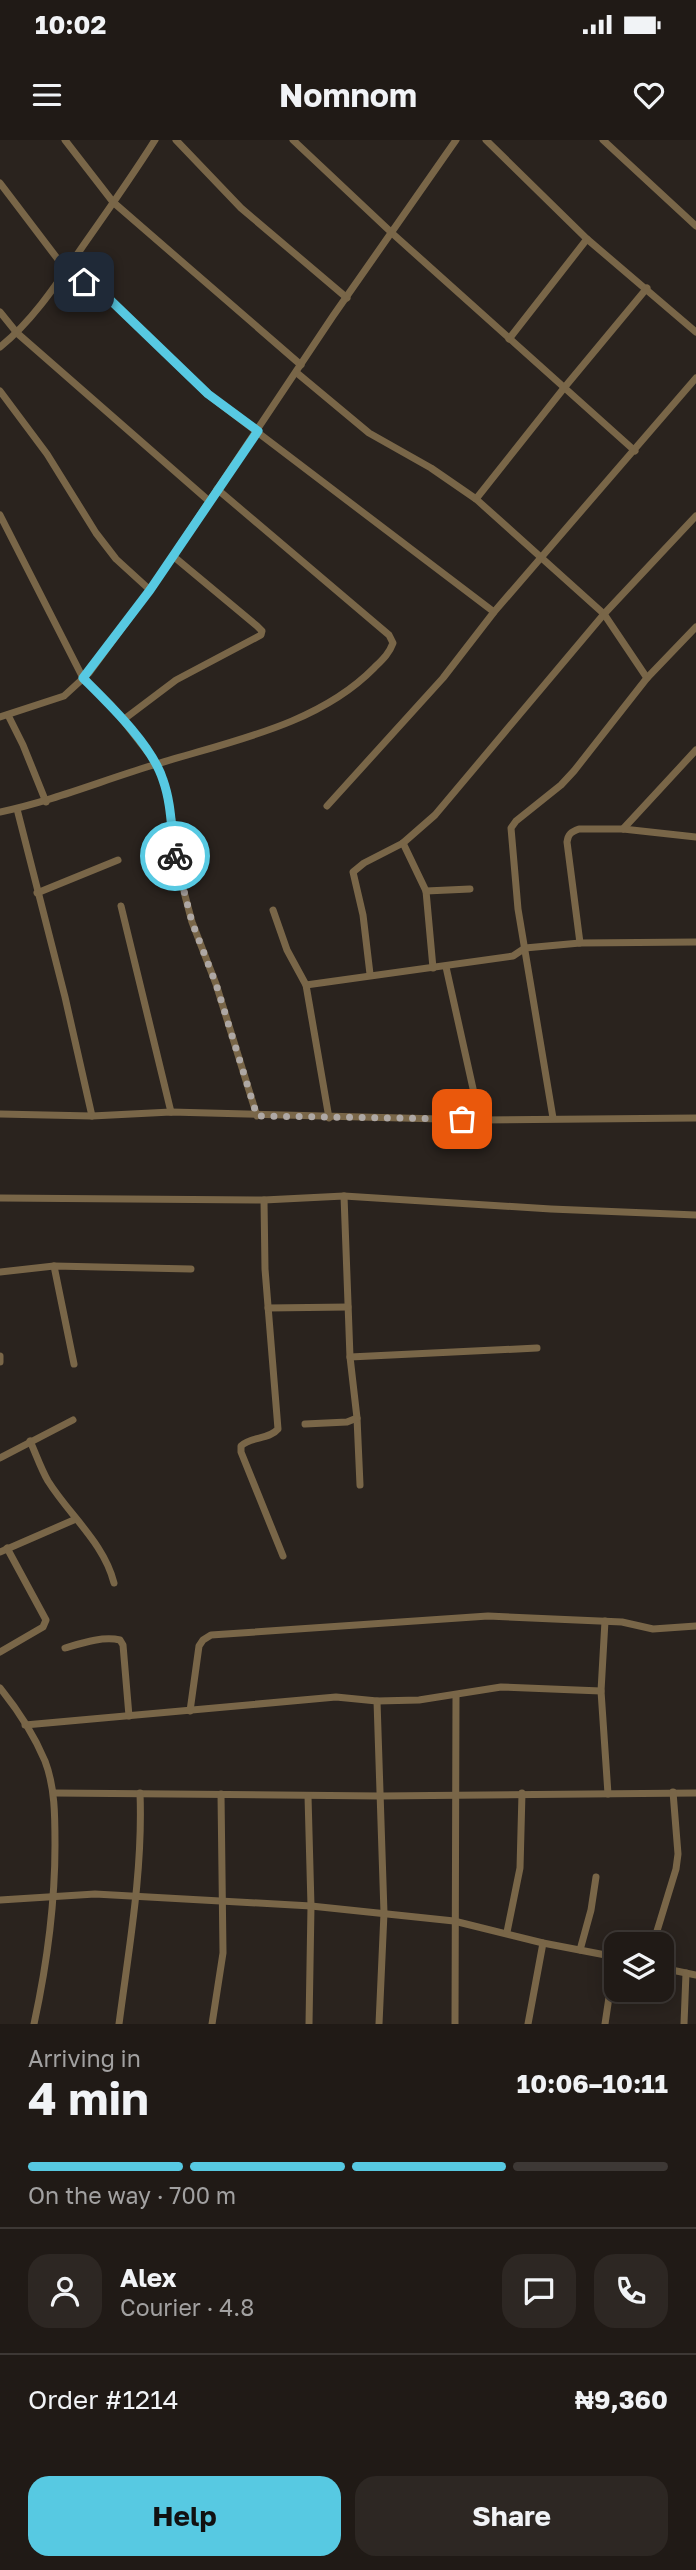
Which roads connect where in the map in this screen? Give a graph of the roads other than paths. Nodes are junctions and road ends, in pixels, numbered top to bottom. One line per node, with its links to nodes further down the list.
1 (65, 140): 9 (street)
2 (155, 140): 9 (street)
3 (176, 140): 15 (street)
4 (293, 140): 11 (street)
5 (456, 140): 11 (street)
6 (486, 140): 12 (street)
7 (603, 140): 10 (street)
8 (0, 183): 13 (street)
9 (113, 202): 13 (street); 21 (street)
10 (696, 226)
11 (393, 234): 15 (street); 19 (street)
12 (587, 239): 14 (street); 19 (street)
13 (66, 270): 18 (street); 25 (street)
14 (647, 288): 17 (street); 23 (street)
15 (348, 298): 21 (street)
16 (0, 312): 18 (street)
17 (696, 332)
18 (17, 333): 20 (street); 29 (street)
19 (509, 339): 23 (street)
20 (0, 347)
21 (299, 369): 25 (street); 28 (street)
22 (696, 378): 26 (street)
23 (564, 388): 26 (street); 28 (street)
24 (0, 391): 34 (street)
25 (258, 431): 27 (street); 35 (street)
26 (635, 451): 33 (street)
27 (217, 489): 29 (street); 44 (street)
28 (476, 499): 33 (street)
29 (209, 501): 32 (street)
30 (0, 515): 38 (street)
31 (696, 516): 36 (street)
32 (173, 556): 34 (street); 42 (street)
33 (542, 558): 35 (street); 36 (street)
34 (150, 590): 38 (street)
35 (494, 612): 46 (street)
36 (604, 614): 39 (street); 51 (street)
37 (696, 627): 39 (street)
38 (83, 678): 41 (street); 42 (street)
39 (647, 678): 60 (street)
40 (0, 708): 41 (street)
41 (3, 716): 45 (street)
42 (123, 720): 44 (street)
43 (696, 751): 49 (street)
44 (156, 764): 45 (street); 68 (street)
45 (46, 802): 47 (street)
46 (327, 806)
47 (17, 809): 48 (street); 55 (street)
48 (0, 812)
49 (623, 829): 50 (street); 59 (street)
50 (696, 837)
51 (403, 843): 54 (street); 63 (street)
52 (118, 860): 55 (street)
53 (470, 889): 54 (street)
54 (426, 891): 62 (street)
55 (37, 893): 67 (street)
56 (121, 906): 65 (street)
57 (273, 910): 64 (street)
58 (696, 942): 59 (street)
59 (580, 943): 60 (street)
60 (526, 948): 61 (street); 70 (street)
61 (446, 967): 62 (street); 72 (street)
62 (433, 968): 63 (street)
63 (370, 974): 64 (street)
64 (306, 985): 69 (street)
65 (171, 1112): 67 (street); 68 (street)
66 (0, 1114): 67 (street)
67 (92, 1116)
68 (257, 1116): 69 (street)
69 (329, 1118): 72 (street)
70 (553, 1118): 71 (street); 72 (street)
71 (696, 1118)
72 (480, 1120)
73 (344, 1196): 75 (street); 76 (street); 80 (street)
74 (0, 1198): 75 (street)
75 (264, 1200): 81 (street)
76 (696, 1215)
77 (54, 1266): 78 (street); 79 (street); 86 (street)
78 (191, 1269)
79 (0, 1272)
80 (348, 1307): 81 (street); 84 (street)
81 (268, 1308): 95 (street)
82 (537, 1348): 84 (street)
83 (0, 1356): 85 (street)
84 (350, 1357): 87 (street)
85 (0, 1362)
86 (74, 1364)
87 (357, 1418): 89 (street); 92 (street)
88 (73, 1420): 90 (street)
89 (305, 1424)
90 (30, 1441): 91 (street); 93 (street)
91 (0, 1458)
92 (360, 1485)
93 (76, 1519): 94 (street); 96 (street)
94 (4, 1550): 100 (street)
95 (283, 1556)
96 (114, 1583)
97 (605, 1620): 98 (street); 102 (street); 105 (street)
98 (696, 1626)
99 (65, 1648): 106 (street)
100 (0, 1652)
101 (0, 1688): 107 (street)
102 (601, 1691): 103 (street); 115 (street)
103 (456, 1695): 104 (street); 114 (street)
104 (377, 1701): 105 (street); 117 (street)
105 (190, 1712): 106 (street)
106 (129, 1716): 107 (street)
107 (26, 1725): 109 (street)
108 (673, 1792): 112 (street); 115 (street); 127 (street)
109 (54, 1793): 110 (street); 119 (street)
110 (140, 1793): 113 (street); 120 (street)
111 (522, 1793): 114 (street); 115 (street); 126 (street)
112 (696, 1793)
113 (221, 1794): 116 (street); 122 (street)
114 (456, 1794): 117 (street); 125 (street)
115 (608, 1794)
116 (308, 1796): 117 (street); 123 (street)
117 (380, 1796): 124 (street)
118 (596, 1877): 129 (street)
119 (55, 1895): 120 (street); 121 (street); 135 (street)
120 (136, 1895): 122 (street); 136 (street)
121 (0, 1900)
122 (222, 1901): 123 (street); 137 (street)
123 (311, 1906): 124 (street); 138 (street)
124 (384, 1913): 125 (street); 139 (street)
125 (454, 1921): 126 (street); 140 (street)
126 (507, 1932): 128 (street)
127 (657, 1932)
128 (543, 1943): 129 (street); 141 (street)
129 (580, 1950): 130 (street)
130 (604, 1955)
131 (674, 1970): 132 (street)
132 (686, 1973): 133 (street); 143 (street)
133 (696, 1975)
134 (609, 2002): 142 (street)
135 (34, 2024)
136 (119, 2024)
137 (212, 2024)
138 (309, 2024)
139 (379, 2024)
140 (454, 2024)
141 (528, 2024)
142 (605, 2024)
143 (684, 2024)

